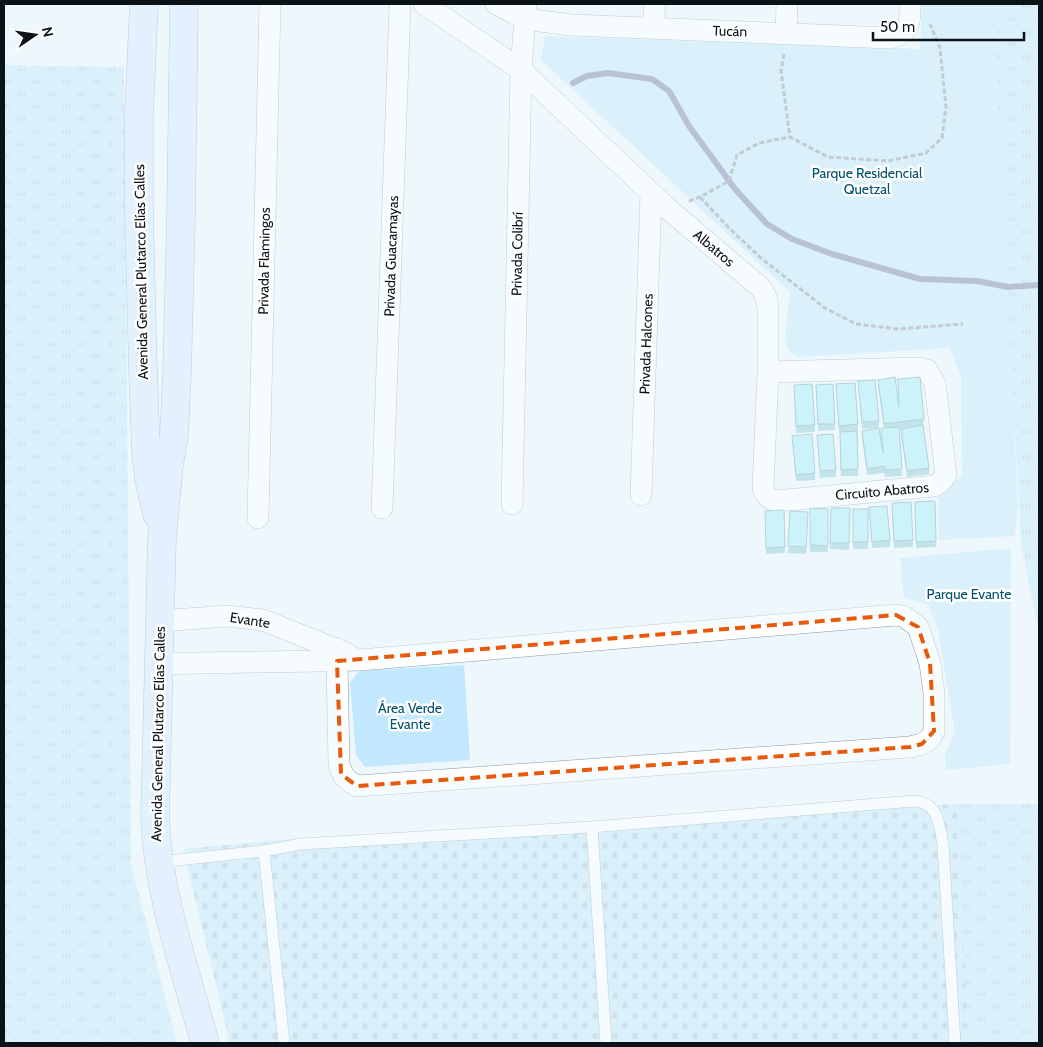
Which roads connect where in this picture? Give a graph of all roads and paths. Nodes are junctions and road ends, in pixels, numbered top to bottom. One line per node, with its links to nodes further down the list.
1 (144, 4): 15 (street, Avenida General Plutarco Elías Calles)
2 (184, 4): 20 (street, Avenida General Plutarco Elías Calles)
3 (270, 4): 27 (street, Privada Flamingos)
4 (400, 4): 26 (street, Privada Guacamayas)
5 (424, 4): 14 (street, Albatros)
6 (496, 4): 10 (street, Tucán)
7 (654, 4): 12 (street)
8 (787, 4): 13 (street)
9 (910, 4): 13 (street, Tucán)
10 (526, 11): 12 (street, Tucán); 14 (street, Privada Colibrí)
11 (928, 20): 16 (path)
12 (653, 28): 13 (street, Tucán)
13 (786, 33): 16 (path)
14 (521, 70): 17 (street, Albatros); 25 (street, Privada Colibrí)
15 (139, 114): 20 (street); 28 (street, Avenida General Plutarco Elías Calles)
16 (790, 136): 18 (path)
17 (651, 194): 19 (street, Albatros); 24 (street, Privada Halcones)
18 (700, 197): 19 (path); 21 (path)
19 (667, 208): 22 (street, Albatros)
20 (181, 218): 28 (street, Avenida General Plutarco Elías Calles)
21 (963, 324)
22 (768, 372): 23 (street, Albatros); 23 (street, Circuito Abatros)
23 (762, 488)
24 (642, 495)
25 (512, 504)
26 (382, 508)
27 (258, 518)
28 (162, 538): 29 (street, Avenida General Plutarco Elías Calles)
29 (160, 621): 30 (street, Evante); 31 (street, Avenida General Plutarco Elías Calles)
30 (336, 654): 30 (street); 31 (street)
31 (158, 664): 34 (street, Avenida General Plutarco Elías Calles)
32 (592, 828): 33 (lane); 37 (lane); 38 (lane)
33 (264, 851): 34 (lane); 36 (lane)
34 (158, 862): 35 (street, Avenida General Plutarco Elías Calles)
35 (205, 1043)
36 (284, 1043)
37 (606, 1043)
38 (955, 1043)

